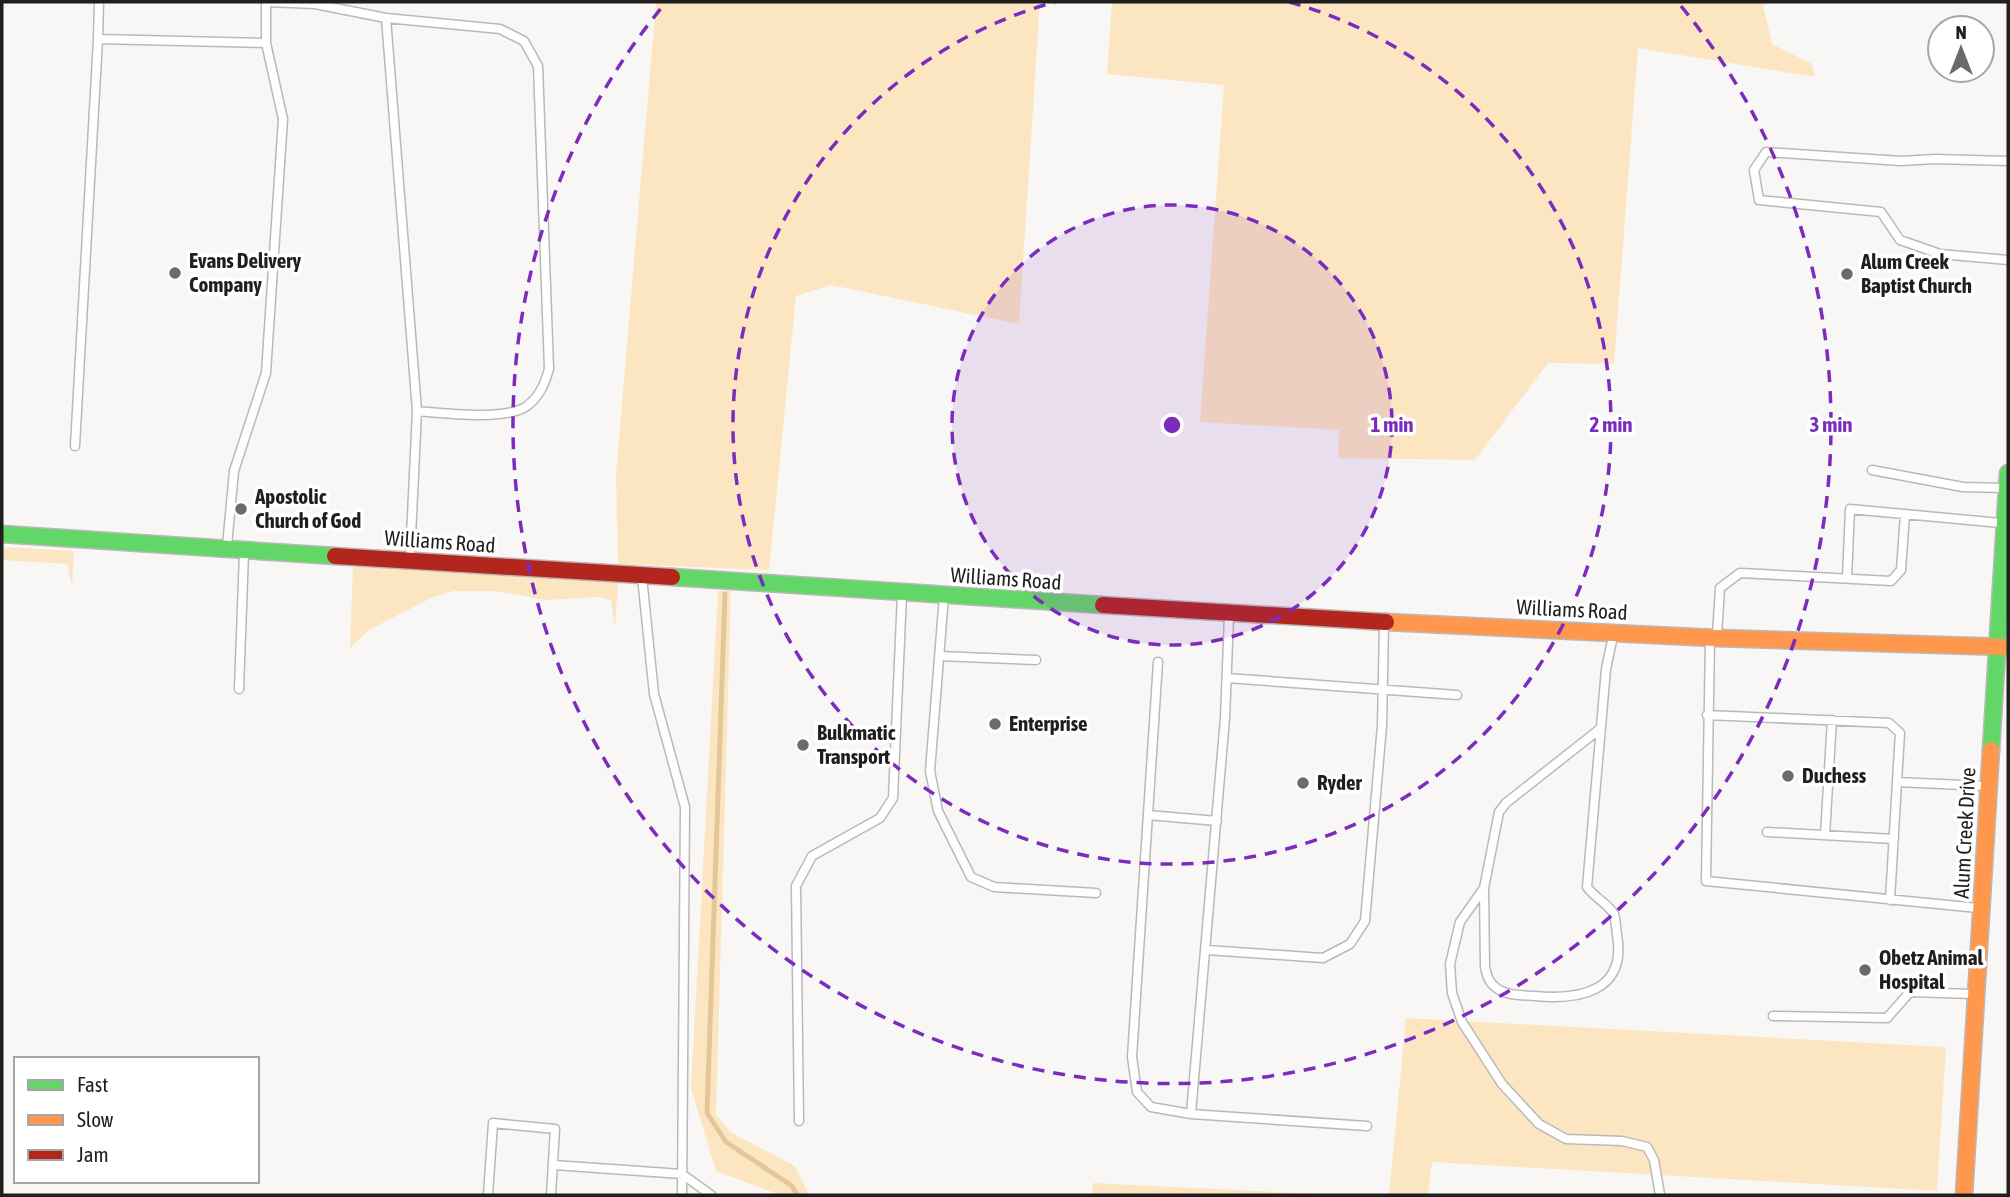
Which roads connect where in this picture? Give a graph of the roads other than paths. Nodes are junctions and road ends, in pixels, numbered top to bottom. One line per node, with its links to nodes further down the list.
1 (99, 2): 4 (lane)
2 (267, 2): 3 (lane); 5 (lane)
3 (386, 19): 8 (lane); 8 (lane)
4 (98, 39): 5 (lane); 9 (lane)
5 (266, 43): 15 (lane)
6 (2008, 161): 7 (lane)
7 (2008, 260)
8 (416, 411): 17 (lane)
9 (75, 446)
10 (1872, 470): 11 (lane)
11 (2008, 480): 13 (main road, Alum Creek Drive)
12 (1905, 514): 13 (lane); 19 (lane); 19 (lane)
13 (2005, 524): 26 (main road, Alum Creek Drive)
14 (2, 534): 15 (main road, Williams Road)
15 (227, 549): 16 (main road, Williams Road)
16 (244, 550): 17 (main road, Williams Road); 31 (lane)
17 (410, 561): 18 (main road, Williams Road)
18 (642, 577): 20 (main road, Williams Road); 55 (lane)
19 (1847, 578): 25 (lane)
20 (902, 593): 21 (main road, Williams Road); 52 (lane)
21 (944, 596): 22 (main road, Williams Road); 27 (lane)
22 (1229, 613): 23 (main road, Williams Road); 30 (lane)
23 (1384, 622): 24 (main road, Williams Road); 32 (lane)
24 (1614, 633): 25 (main road, Williams Road); 36 (lane)
25 (1713, 638): 26 (main road, Williams Road); 34 (lane)
26 (2003, 647): 38 (main road, Alum Creek Drive)
27 (939, 656): 28 (lane); 45 (lane)
28 (1036, 660)
29 (1158, 662): 39 (lane)
30 (1227, 678): 32 (lane); 40 (lane)
31 (239, 689)
32 (1382, 690): 33 (lane); 48 (lane)
33 (1457, 695)
34 (1707, 715): 35 (lane); 46 (lane)
35 (1832, 720): 37 (lane); 42 (lane)
36 (1601, 728): 44 (lane); 44 (lane)
37 (1897, 782): 38 (lane); 43 (lane)
38 (1989, 786): 47 (main road, Alum Creek Drive)
39 (1148, 815): 40 (lane); 51 (lane)
40 (1217, 821): 48 (lane)
41 (1767, 832): 42 (lane)
42 (1825, 835): 43 (lane)
43 (1894, 839): 46 (lane)
44 (1484, 888): 60 (lane)
45 (1096, 893)
46 (1890, 900): 47 (lane)
47 (1981, 909): 49 (main road, Alum Creek Drive)
48 (1207, 950): 51 (lane)
49 (1976, 994): 50 (lane); 61 (main road, Alum Creek Drive)
50 (1773, 1016)
51 (1192, 1114): 53 (lane)
52 (799, 1121)
53 (1367, 1126)
54 (554, 1166): 55 (lane); 56 (lane); 57 (lane)
55 (682, 1174): 58 (lane); 59 (lane)
56 (488, 1195)
57 (551, 1195)
58 (682, 1195)
59 (711, 1195)
60 (1660, 1195)
61 (1964, 1195)

